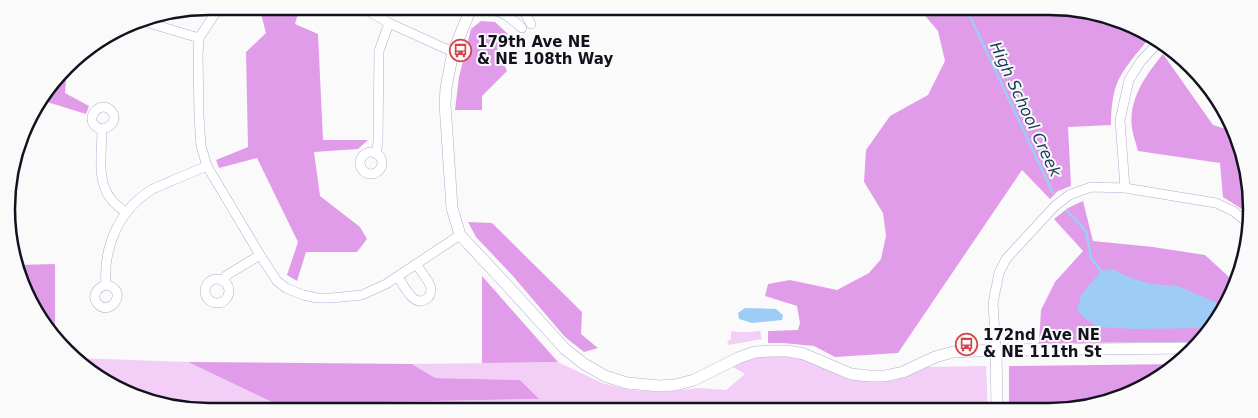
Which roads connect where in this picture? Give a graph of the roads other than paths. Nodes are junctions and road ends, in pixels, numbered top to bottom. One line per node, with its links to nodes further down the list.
1 (214, 15): 10 (street)
2 (375, 15): 6 (street)
3 (468, 15): 12 (street)
4 (506, 15): 9 (street)
5 (526, 15): 8 (street)
6 (389, 23): 12 (street); 14 (street)
7 (152, 24): 10 (street)
8 (531, 24)
9 (522, 28)
10 (199, 38): 15 (street)
11 (1155, 47): 16 (street)
12 (453, 52): 19 (street)
13 (102, 129): 17 (street)
14 (376, 154)
15 (207, 166): 17 (street); 20 (street)
16 (1125, 188): 18 (street); 26 (street)
17 (126, 213): 24 (street)
18 (1243, 219)
19 (460, 234): 21 (street); 26 (street)
20 (260, 255): 22 (street); 23 (street)
21 (416, 264): 22 (street); 22 (street)
22 (398, 277)
23 (222, 281)
24 (106, 285)
25 (1184, 348): 26 (street)
26 (996, 350): 27 (street)
27 (997, 403)

